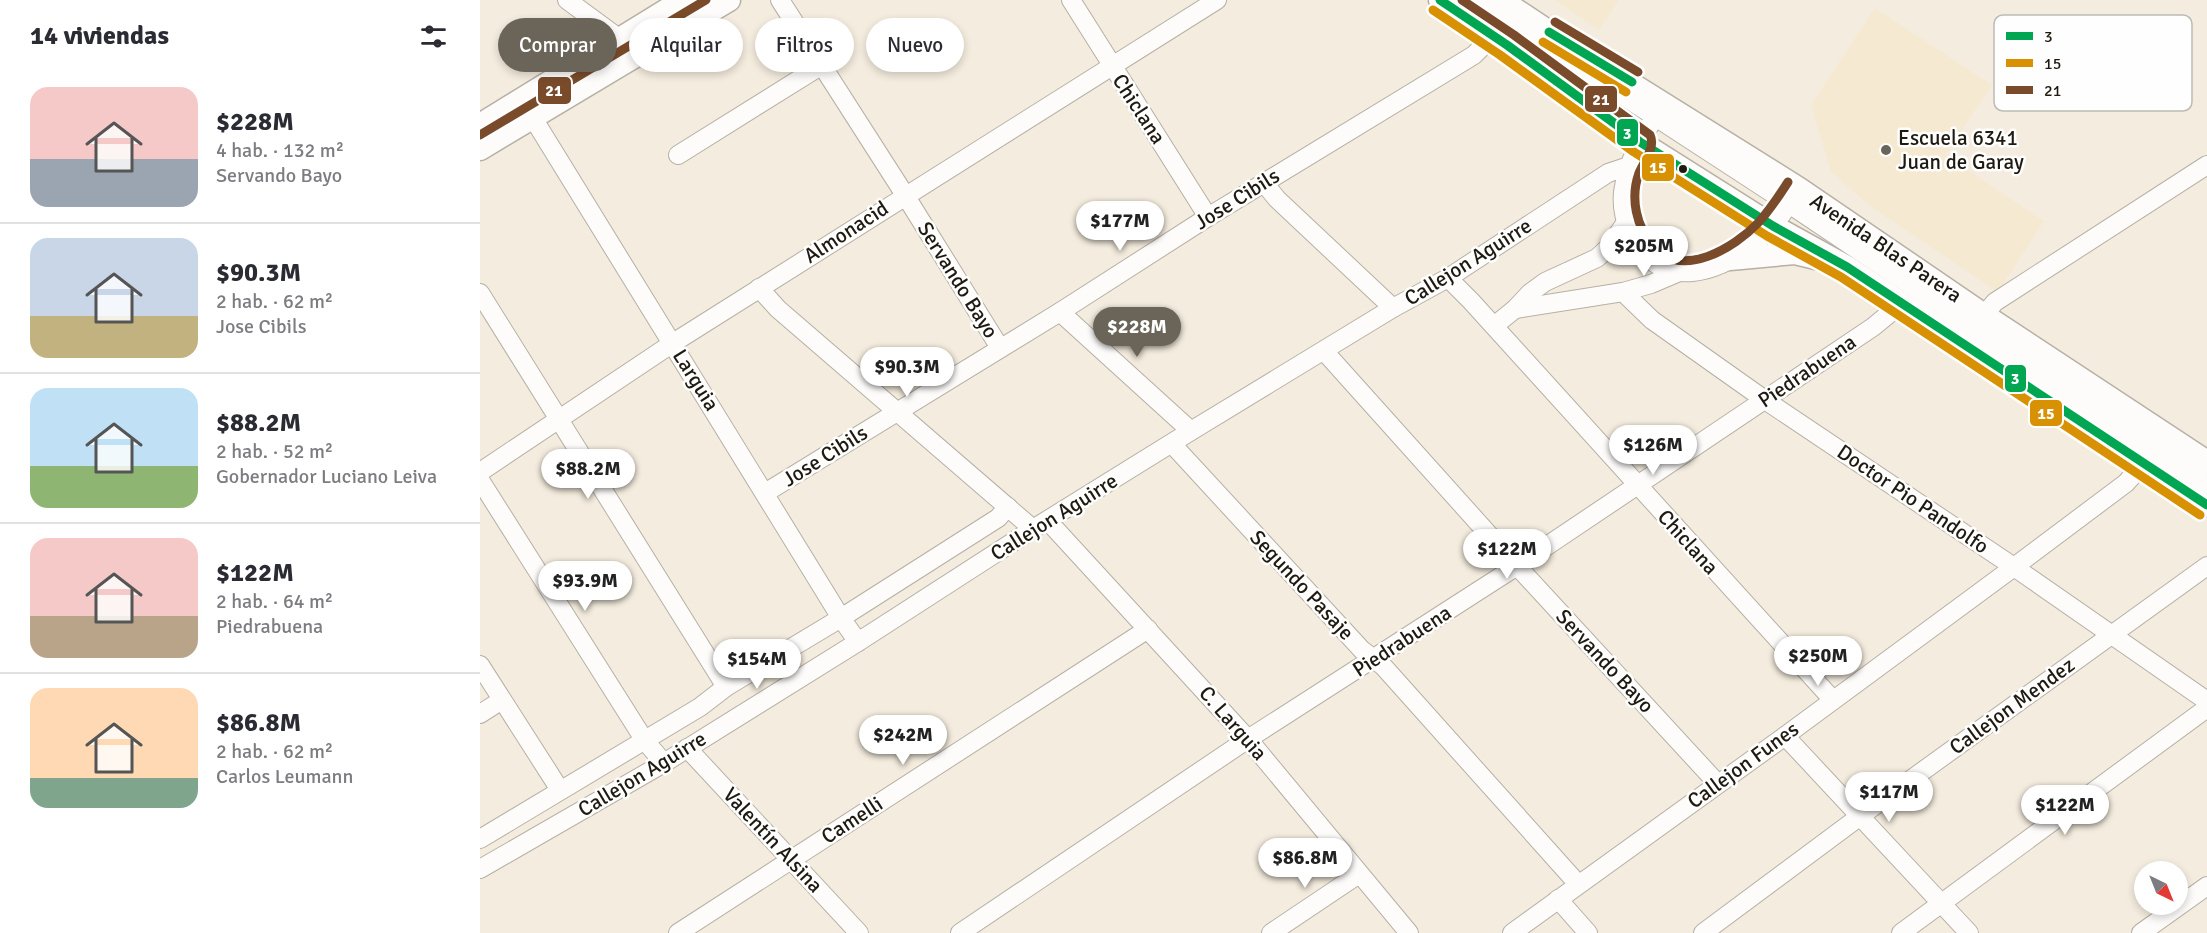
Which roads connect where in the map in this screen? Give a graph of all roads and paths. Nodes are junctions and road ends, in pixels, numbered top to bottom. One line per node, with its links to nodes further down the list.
1 (567, 0): 12 (street)
2 (682, 0): 12 (main road)
3 (729, 0): 17 (main road)
4 (780, 0): 10 (street, Servando Bayo)
5 (1071, 0): 13 (street, Chiclana)
6 (1217, 0): 13 (street, Almonacid)
7 (1440, 0): 11 (main road, Avenida Blas Parera)
8 (1476, 0): 16 (street)
9 (1501, 0): 16 (main road, Avenida Blas Parera)
10 (792, 18)
11 (1493, 36): 19 (main road, Avenida Blas Parera); 24 (street, Jose Cibils)
12 (620, 39): 18 (main road)
13 (1112, 66): 25 (street, Almonacid); 27 (street, Chiclana)
14 (811, 72): 21 (street)
15 (826, 72): 25 (street, Servando Bayo)
16 (1659, 110): 19 (street); 26 (main road, Avenida Blas Parera)
17 (533, 118): 20 (main road); 43 (street, Larguia)
18 (480, 125)
19 (1640, 142): 23 (street); 29 (main road, Avenida Blas Parera)
20 (480, 149)
21 (678, 155)
22 (2207, 165): 41 (street)
23 (1629, 166): 28 (street); 33 (street, Callejon Aguirre)
24 (1263, 183): 27 (street, Jose Cibils); 38 (street)
25 (905, 195): 34 (street, Almonacid); 44 (street, Servando Bayo)
26 (1794, 196): 29 (street); 41 (main road, Avenida Blas Parera); 55 (street)
27 (1208, 217): 40 (street, Jose Cibils)
28 (1626, 222): 32 (street); 39 (street)
29 (1773, 226): 30 (street); 31 (main road, Avenida Blas Parera)
30 (1730, 259): 31 (main road); 32 (street)
31 (1847, 267): 37 (main road, Avenida Blas Parera)
32 (1677, 273): 35 (street)
33 (1448, 278): 38 (street, Callejon Aguirre); 42 (street, Chiclana)
34 (759, 288): 43 (street, Almonacid); 47 (street, C. Larguia)
35 (1623, 292): 39 (street); 46 (street, Doctor Pio Pandolfo)
36 (480, 293): 48 (street)
37 (1901, 304): 46 (street, Piedrabuena); 52 (main road, Avenida Blas Parera)
38 (1393, 308): 45 (street, Callejon Aguirre)
39 (1515, 309): 42 (street)
40 (1060, 312): 44 (street, Jose Cibils); 49 (street)
41 (1984, 315): 51 (main road, Avenida Blas Parera)
42 (1494, 326): 56 (street, Chiclana)
43 (672, 343): 48 (street, Almonacid); 57 (street, Larguia)
44 (1000, 348): 47 (street, Jose Cibils)
45 (1324, 351): 49 (street, Callejon Aguirre); 61 (street, Servando Bayo)
46 (1765, 400): 56 (street, Piedrabuena); 63 (street, Doctor Pio Pandolfo)
47 (896, 412): 57 (street, Jose Cibils); 59 (street, C. Larguia)
48 (558, 419): 53 (street, Almonacid); 72 (street)
49 (1191, 431): 50 (street, Callejon Aguirre)
50 (1172, 444): 60 (street, Callejon Aguirre); 70 (street, Segundo Pasaje)
51 (2207, 462)
52 (2144, 463): 58 (main road, Avenida Blas Parera); 63 (street, Callejon Funes)
53 (480, 472)
54 (480, 480): 80 (street)
55 (2207, 483)
56 (1636, 485): 61 (street, Piedrabuena); 73 (street, Chiclana)
57 (765, 493): 66 (street, Larguia)
58 (2207, 505)
59 (1008, 507): 60 (street, C. Larguia); 64 (street, Callejon Aguirre)
60 (1040, 525): 65 (street, Callejon Aguirre); 67 (street, C. Larguia)
61 (1517, 566): 70 (street, Piedrabuena); 83 (street, Servando Bayo)
62 (2207, 566): 68 (street, Callejon Mendez)
63 (2014, 567): 68 (street, Doctor Pio Pandolfo); 73 (street, Callejon Funes)
64 (905, 577): 65 (street); 66 (street, Callejon Aguirre)
65 (921, 602): 69 (street, Callejon Aguirre)
66 (841, 618): 69 (street, Larguia); 72 (street, Callejon Aguirre)
67 (1148, 629): 79 (street, C. Larguia); 87 (street, Camelli)
68 (2110, 636): 75 (street, Doctor Pio Pandolfo); 85 (street, Callejon Mendez)
69 (858, 642): 81 (street, Callejon Aguirre)
70 (1374, 660): 79 (street, Piedrabuena); 90 (street, Segundo Pasaje)
71 (480, 665): 74 (street)
72 (726, 687): 80 (street, Callejon Aguirre)
73 (1832, 699): 78 (street, Callejon Funes)
74 (502, 700): 77 (street); 84 (street)
75 (2207, 701)
76 (2207, 708): 93 (street)
77 (480, 714)
78 (1785, 736): 83 (street, Callejon Funes); 85 (street)
79 (1248, 739): 89 (street, C. Larguia); 96 (street, Piedrabuena)
80 (645, 741): 82 (street); 84 (street, Callejon Aguirre)
81 (687, 748): 82 (street, Callejon Aguirre); 87 (street, Valentín Alsina)
82 (664, 763): 88 (street, Callejon Aguirre)
83 (1718, 784): 90 (street, Callejon Funes)
84 (560, 790): 86 (street, Callejon Aguirre)
85 (1859, 817): 93 (street); 101 (street, Callejon Mendez)
86 (480, 839)
87 (792, 859): 94 (street, Camelli); 95 (street, Valentín Alsina)
88 (480, 869)
89 (1359, 874): 97 (street); 98 (street, C. Larguia)
90 (1578, 884): 92 (street, Callejon Funes)
91 (2207, 886): 104 (street)
92 (1558, 899): 99 (street, Callejon Funes); 100 (street)
93 (1941, 905): 102 (street); 103 (street)
94 (678, 933)
95 (859, 933)
96 (960, 933)
97 (1271, 933)
98 (1409, 933)
99 (1512, 933)
100 (1588, 933)
101 (1702, 933)
102 (1901, 933)
103 (1969, 933)
104 (2141, 933)

